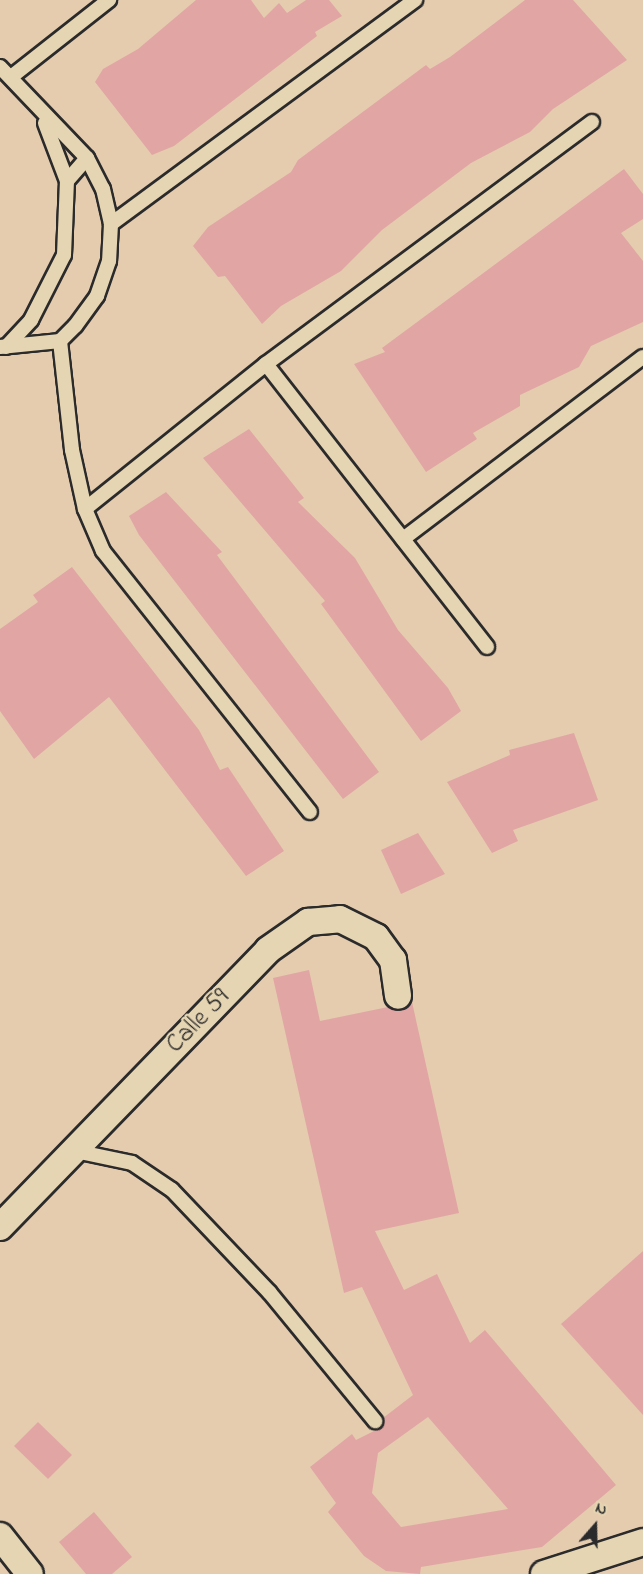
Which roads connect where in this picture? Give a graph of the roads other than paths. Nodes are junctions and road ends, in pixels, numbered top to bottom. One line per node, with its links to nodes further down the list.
1 (109, 0): 3 (lane)
2 (416, 0): 8 (lane)
3 (6, 72): 4 (lane)
4 (44, 119): 6 (lane); 7 (lane)
5 (592, 122): 12 (lane)
6 (87, 158): 7 (lane); 8 (lane)
7 (67, 181): 10 (lane)
8 (111, 224): 9 (lane)
9 (60, 341): 10 (lane); 13 (lane)
10 (3, 347)
11 (643, 357): 14 (lane)
12 (266, 364): 13 (lane); 14 (lane)
13 (85, 509): 16 (lane)
14 (403, 539): 15 (lane)
15 (487, 647)
16 (310, 812)
17 (398, 996): 18 (street, Calle 59)
18 (75, 1152): 19 (street, Calle 59); 20 (lane)
19 (0, 1227)
20 (375, 1421)
21 (0, 1536): 23 (street)
22 (643, 1542): 24 (street)
23 (30, 1574)
24 (544, 1574)

